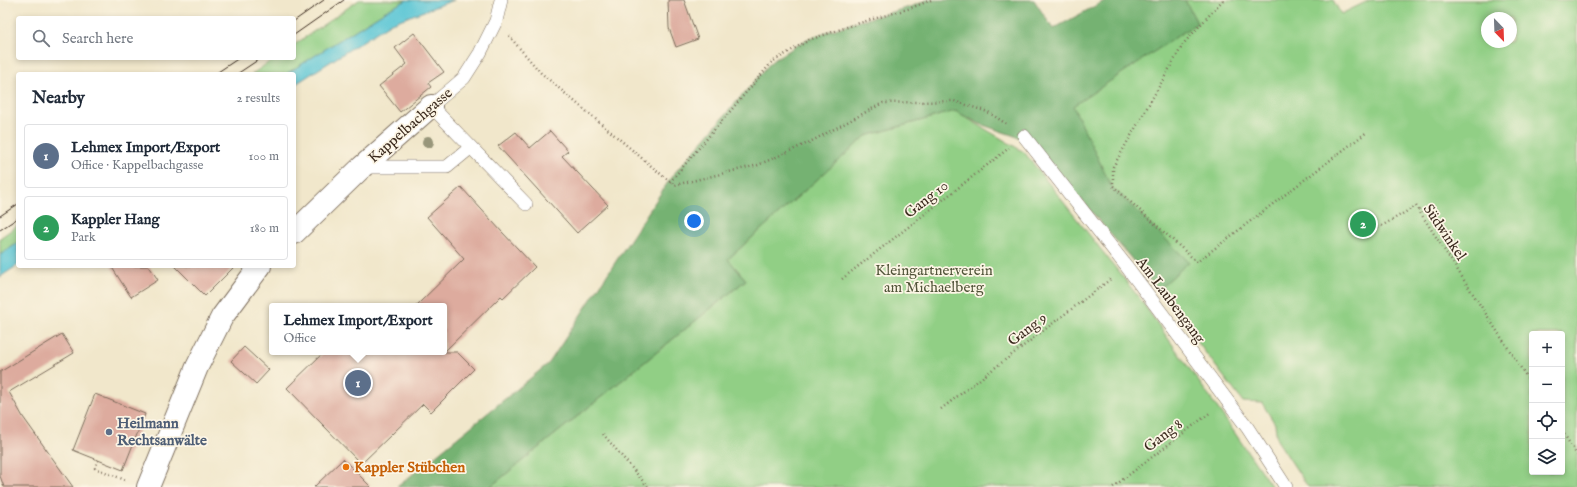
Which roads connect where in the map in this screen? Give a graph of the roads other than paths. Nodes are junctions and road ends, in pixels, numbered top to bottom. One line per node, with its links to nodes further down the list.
1 (501, 0): 2 (lane, Kappelbachgasse)
2 (431, 106): 4 (lane); 5 (street, Kappelbachgasse)
3 (1024, 136): 10 (lane, Am Laubengang)
4 (470, 148): 5 (lane); 6 (lane)
5 (362, 168): 7 (street, Kappelbachgasse)
6 (526, 204)
7 (296, 231)
8 (259, 268): 9 (street)
9 (148, 487)
10 (1286, 487)

